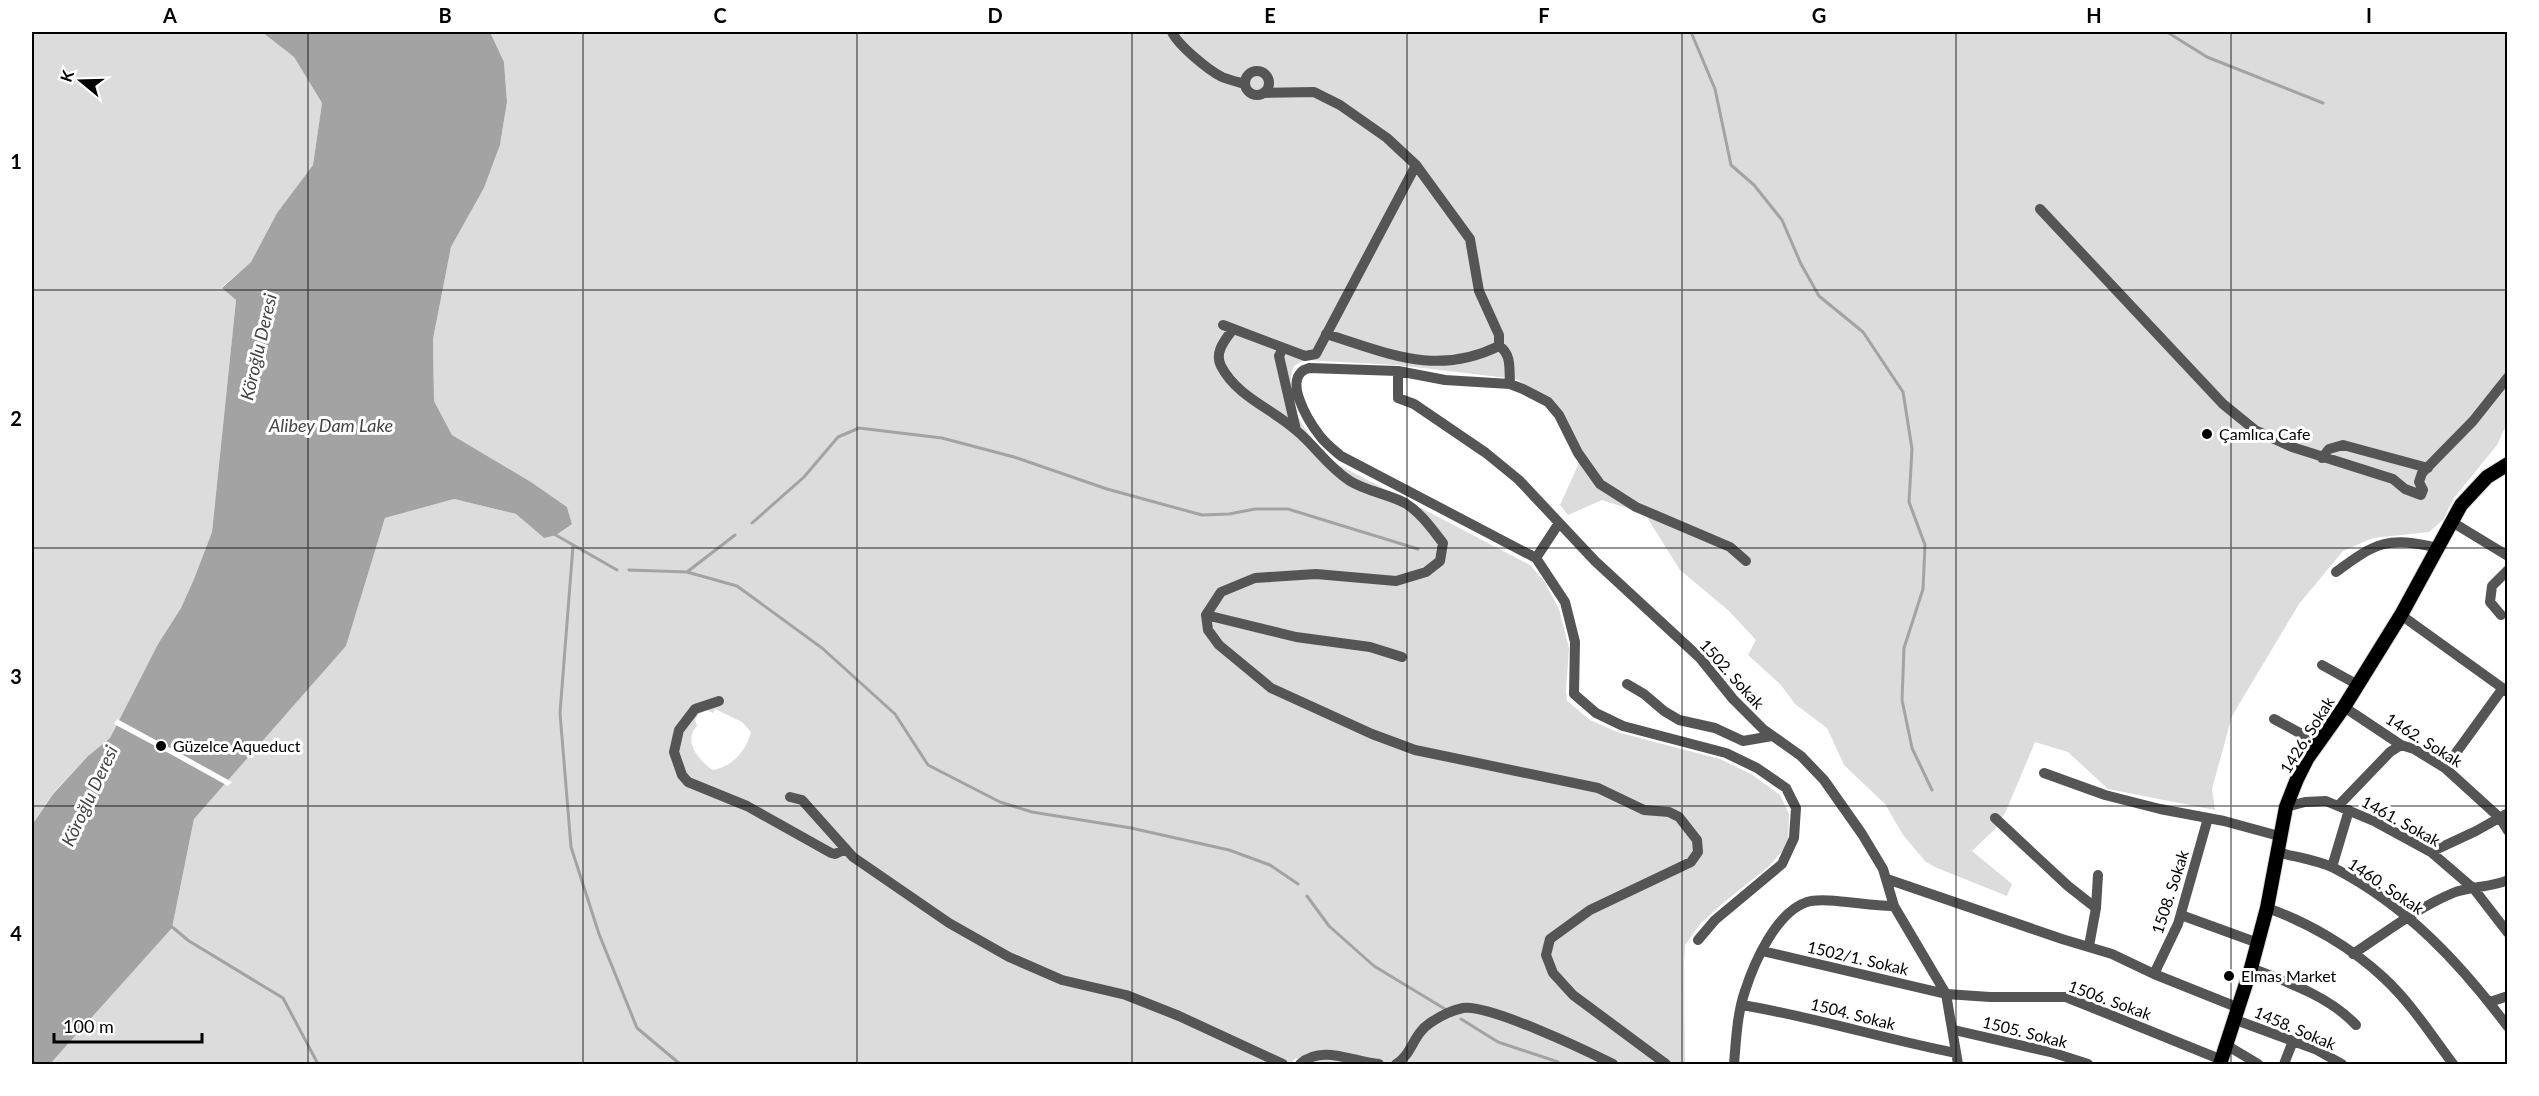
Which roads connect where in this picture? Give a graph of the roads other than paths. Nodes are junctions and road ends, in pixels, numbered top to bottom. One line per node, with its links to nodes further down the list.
1 (1172, 32): 2 (street)
2 (1245, 84): 3 (street); 3 (street)
3 (1263, 93): 4 (street)
4 (1416, 165): 6 (street); 7 (street)
5 (2040, 209): 13 (street)
6 (1326, 334): 7 (street); 8 (street)
7 (1499, 346): 11 (street)
8 (1283, 348): 12 (street); 12 (street)
9 (1398, 371): 11 (street); 17 (street, 1502. Sokak); 20 (street)
10 (2508, 377): 15 (street)
11 (1510, 384): 21 (street)
12 (1296, 430): 24 (street)
13 (2322, 458): 15 (street); 15 (street)
14 (2508, 464): 16 (main road, 1426. Sokak)
15 (2428, 468)
16 (2452, 522): 18 (main road, 1426. Sokak); 19 (street)
17 (1558, 523): 20 (street); 35 (street, 1502. Sokak)
18 (2438, 548): 23 (street); 25 (main road, 1426. Sokak)
19 (2508, 556)
20 (1536, 558): 39 (street)
21 (1746, 561)
22 (2508, 570): 26 (street)
23 (2336, 572)
24 (1206, 615): 27 (street); 89 (street)
25 (2401, 615): 30 (main road, 1426. Sokak); 31 (street)
26 (2501, 615)
27 (1402, 657)
28 (2322, 665): 30 (street)
29 (1626, 684): 36 (street)
30 (2358, 685): 33 (main road, 1426. Sokak)
31 (2505, 690): 40 (street)
32 (719, 701): 51 (street)
33 (2344, 707): 37 (main road, 1426. Sokak); 38 (street, 1462. Sokak)
34 (2274, 719): 37 (street)
35 (1772, 736): 36 (street); 56 (street, 1502. Sokak)
36 (1743, 741): 39 (street)
37 (2318, 743): 44 (main road, 1426. Sokak)
38 (2401, 745): 40 (street, 1462. Sokak); 43 (street)
39 (1726, 753): 65 (street)
40 (2445, 768): 46 (street, 1462. Sokak)
41 (2044, 773): 48 (street)
42 (790, 797): 51 (street)
43 (2339, 805): 44 (street, 1461. Sokak); 45 (street, 1461. Sokak)
44 (2286, 807): 50 (main road, 1426. Sokak)
45 (2349, 810): 53 (street, 1461. Sokak); 54 (street)
46 (2504, 816): 49 (street, 1462. Sokak); 53 (street)
47 (1995, 818): 60 (street)
48 (2208, 818): 50 (street); 62 (street, 1508. Sokak)
49 (2508, 831)
50 (2279, 836): 52 (main road, 1426. Sokak)
51 (846, 849): 84 (street)
52 (2277, 852): 54 (street, 1460. Sokak); 61 (main road, 1426. Sokak)
53 (2431, 852): 58 (street, 1461. Sokak)
54 (2332, 867): 63 (street, 1460. Sokak)
55 (2098, 875): 60 (street)
56 (1887, 879): 59 (street, 1502. Sokak); 67 (street, 1458. Sokak)
57 (2508, 880): 58 (street)
58 (2474, 889): 63 (street); 64 (street, 1461. Sokak)
59 (1894, 906): 68 (street); 72 (street, 1502. Sokak)
60 (2096, 908): 67 (street)
61 (2267, 908): 66 (main road, 1426. Sokak); 69 (street)
62 (2181, 915): 66 (street); 71 (street, 1508. Sokak)
63 (2409, 916): 69 (street); 74 (street, 1460. Sokak)
64 (2508, 933)
65 (1698, 940)
66 (2258, 943): 70 (main road, 1426. Sokak)
67 (2089, 946): 71 (street, 1458. Sokak)
68 (1762, 951): 72 (street, 1502/1. Sokak); 75 (street)
69 (2353, 954): 95 (street)
70 (2251, 968): 76 (main road, 1426. Sokak); 77 (street)
71 (2154, 974): 76 (street, 1458. Sokak)
72 (1946, 994): 79 (street, 1502. Sokak); 83 (street, 1506. Sokak)
73 (2508, 996): 74 (street)
74 (2490, 1002): 78 (street, 1460. Sokak)
75 (1742, 1005): 82 (street, 1504. Sokak); 90 (street)
76 (2238, 1014): 80 (street, 1458. Sokak); 81 (main road, 1426. Sokak)
77 (2356, 1025)
78 (2508, 1027)
79 (1954, 1030): 82 (street, 1502. Sokak); 91 (street, 1505. Sokak)
80 (2293, 1041): 93 (street); 94 (street, 1458. Sokak)
81 (2228, 1046): 83 (main road, 1426. Sokak); 92 (street)
82 (1957, 1059)
83 (2221, 1062)
84 (1283, 1065)
85 (1300, 1065): 86 (street)
86 (1379, 1065)
87 (1396, 1065): 88 (street)
88 (1613, 1065)
89 (1666, 1065)
90 (1734, 1065)
91 (2088, 1065)
92 (2258, 1065)
93 (2284, 1065)
94 (2342, 1065)
95 (2453, 1065)

